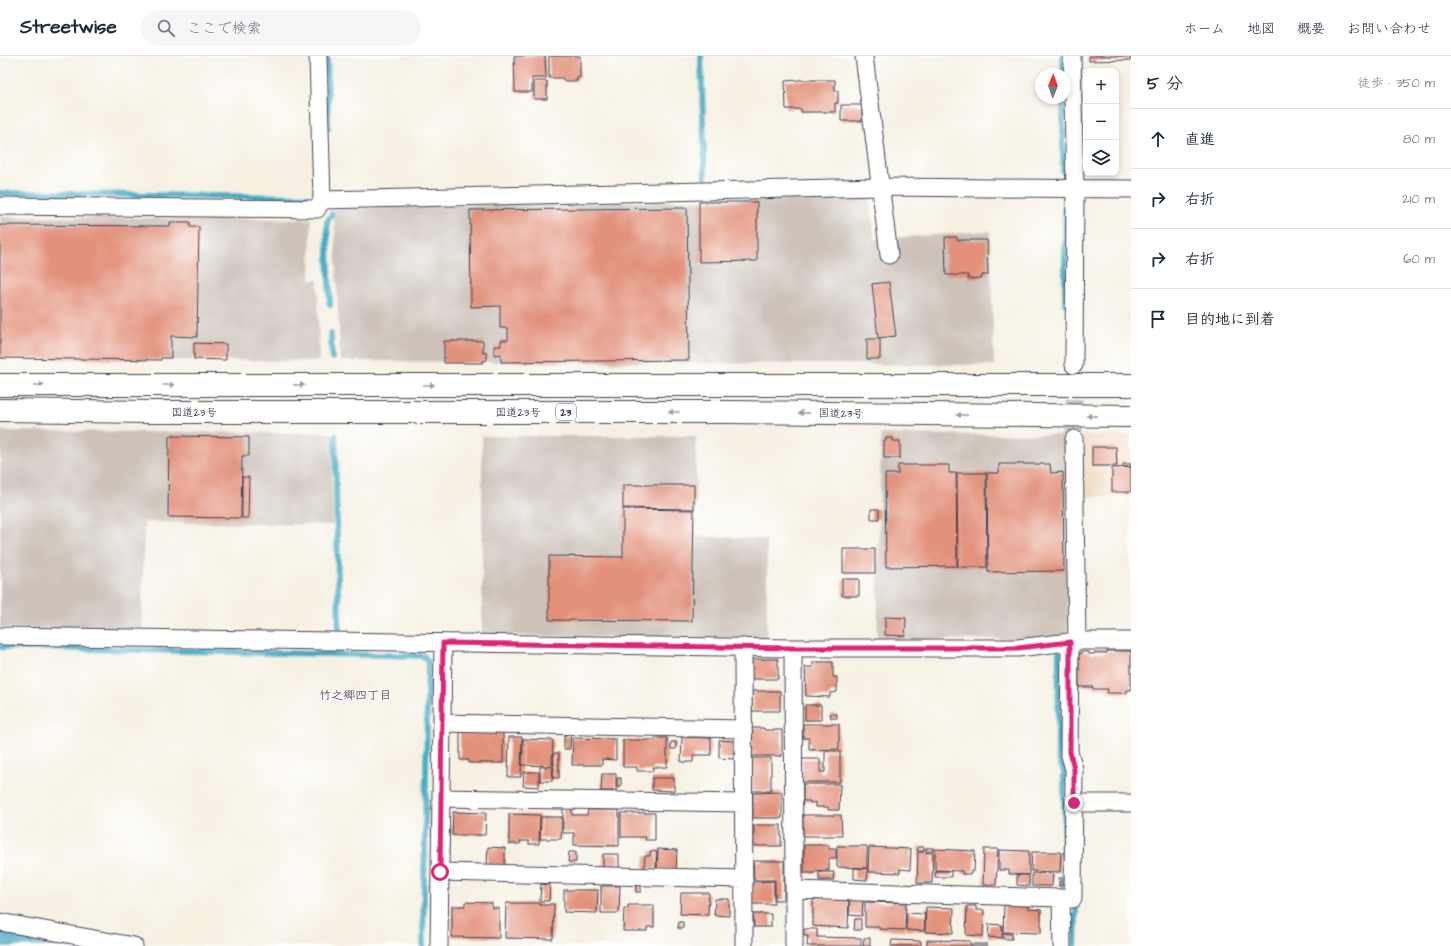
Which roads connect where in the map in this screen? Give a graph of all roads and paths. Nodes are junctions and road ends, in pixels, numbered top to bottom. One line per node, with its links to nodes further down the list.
1 (318, 56): 7 (street)
2 (864, 56): 4 (street)
3 (1072, 56): 5 (street)
4 (880, 187): 5 (street); 7 (street); 9 (street)
5 (1075, 188): 6 (street); 10 (street)
6 (1131, 189)
7 (322, 200): 8 (street)
8 (0, 206)
9 (889, 255)
10 (1074, 365)
11 (0, 385): 12 (highway, one-way to 12)
12 (1131, 385)
13 (0, 410): 14 (highway, 国道23号 / 23, one-way to 13)
14 (1131, 416)
15 (1074, 439): 18 (street)
16 (0, 636): 19 (street)
17 (1131, 641): 18 (street)
18 (1073, 642): 21 (street); 26 (street)
19 (443, 643): 20 (street); 22 (street)
20 (743, 647): 21 (street); 23 (street)
21 (793, 648): 30 (street)
22 (442, 723): 23 (street); 24 (street)
23 (743, 729): 25 (street)
24 (441, 798): 25 (street); 28 (street)
25 (743, 803): 29 (street)
26 (1074, 803): 27 (street); 31 (street)
27 (1131, 803)
28 (440, 872): 29 (street); 34 (street)
29 (744, 879): 35 (street)
30 (794, 890): 31 (street); 36 (street)
31 (1061, 898): 37 (street)
32 (0, 922): 33 (street)
33 (134, 946)
34 (439, 946)
35 (744, 946)
36 (794, 946)
37 (1062, 946)

